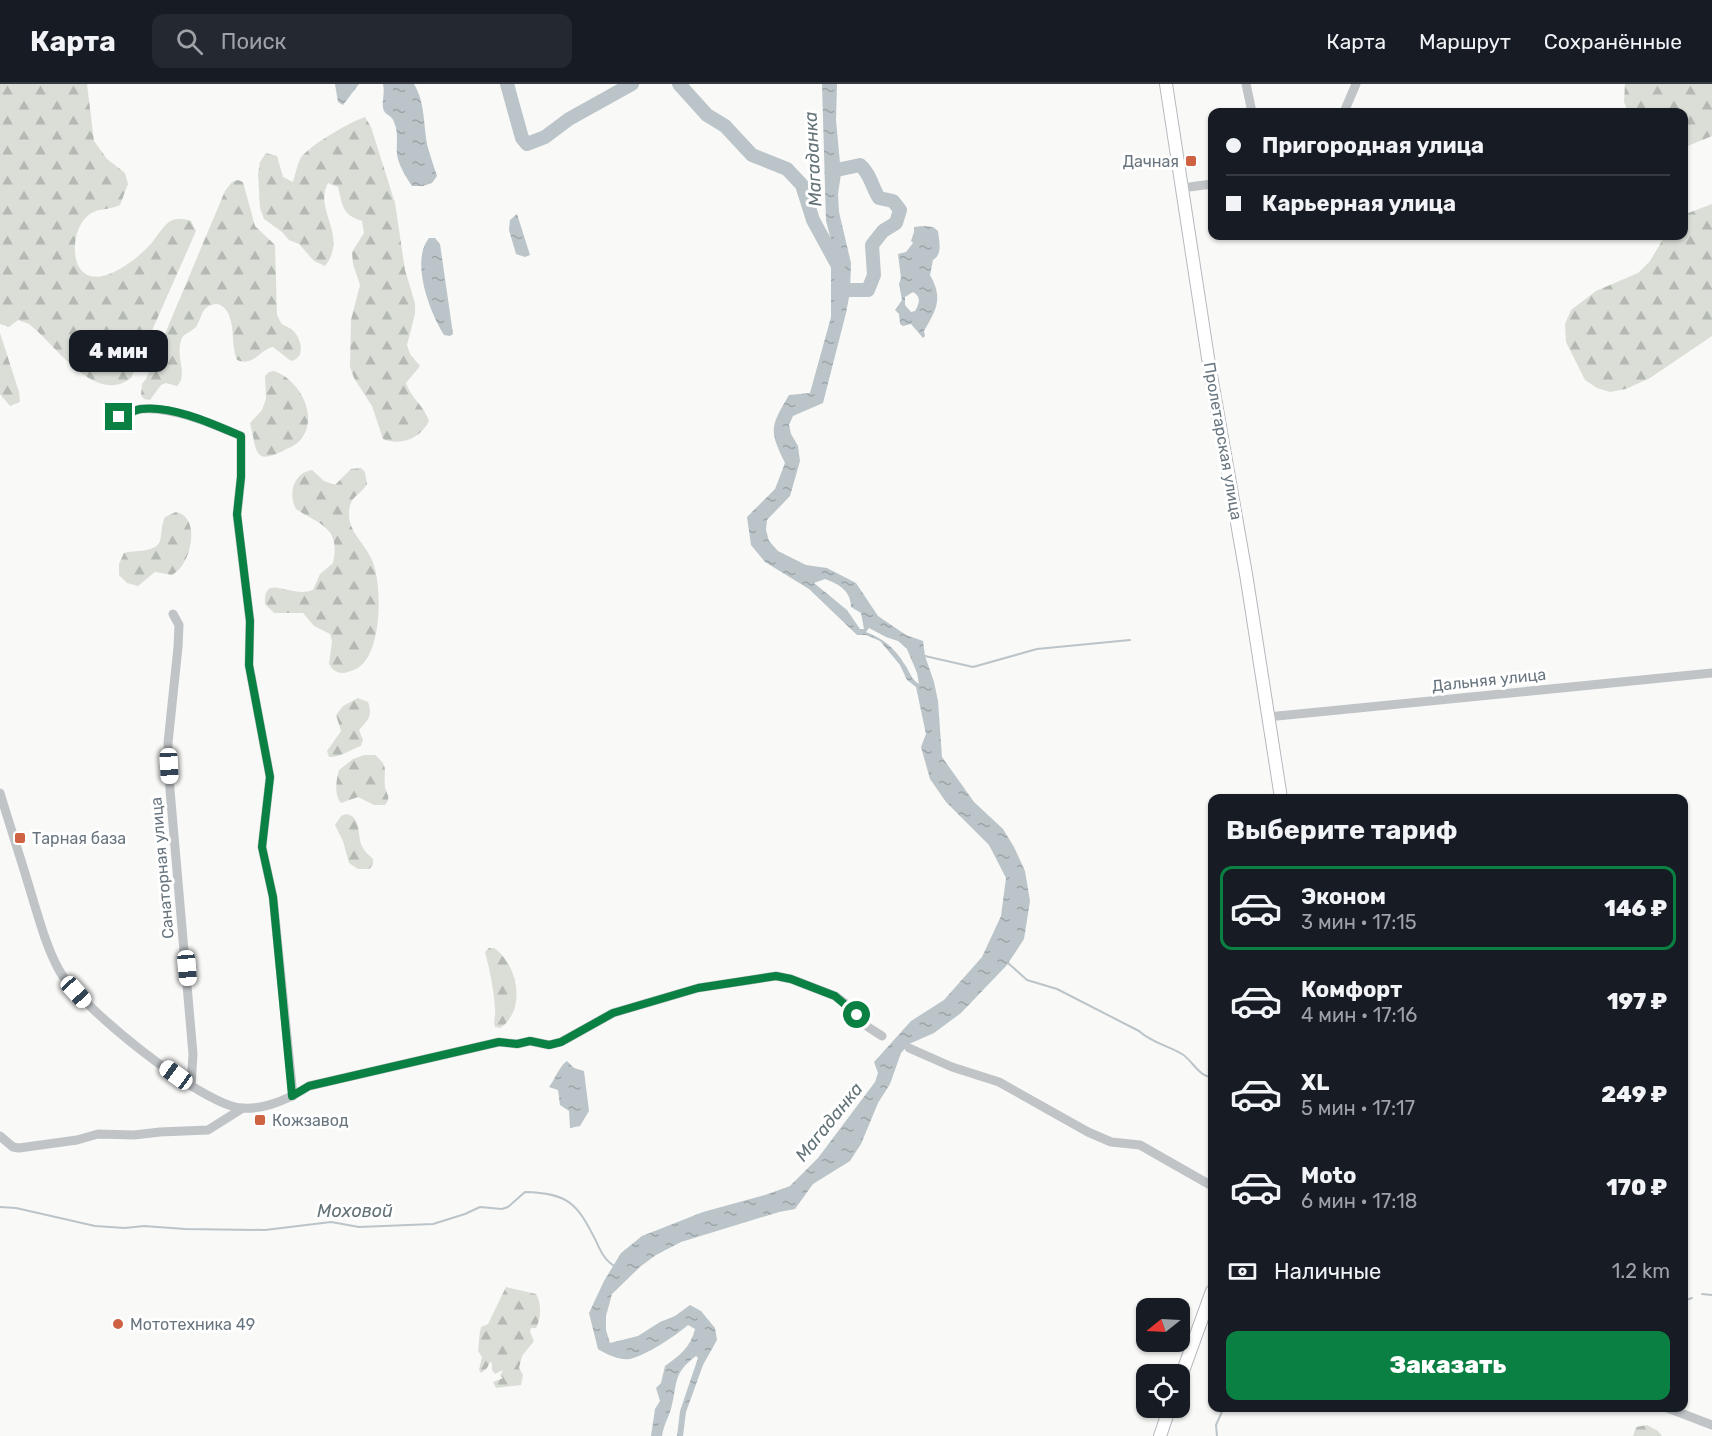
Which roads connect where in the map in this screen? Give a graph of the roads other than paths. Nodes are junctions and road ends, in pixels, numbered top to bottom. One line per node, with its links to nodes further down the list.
1 (1166, 84): 7 (main road, Пролетарская улица)
2 (1246, 84): 4 (street)
3 (1356, 84): 5 (street)
4 (1251, 108)
5 (1346, 108)
6 (1208, 185): 7 (street)
7 (1182, 188): 11 (main road, Пролетарская улица)
8 (119, 417): 17 (street)
9 (173, 614): 16 (street, Санаторная улица)
10 (1712, 673): 11 (street, Дальняя улица)
11 (1268, 717): 13 (main road, Пролетарская улица)
12 (0, 793): 16 (street)
13 (1280, 794)
14 (882, 1036): 17 (street)
15 (909, 1048): 20 (street)
16 (190, 1086): 18 (street)
17 (292, 1096): 18 (street)
18 (243, 1108): 19 (street)
19 (0, 1136)
20 (1208, 1184)
21 (1208, 1302): 22 (main road)
22 (1186, 1364)
23 (1678, 1412): 25 (street)
24 (1166, 1418): 26 (main road)
25 (1712, 1425)
26 (1160, 1436)

